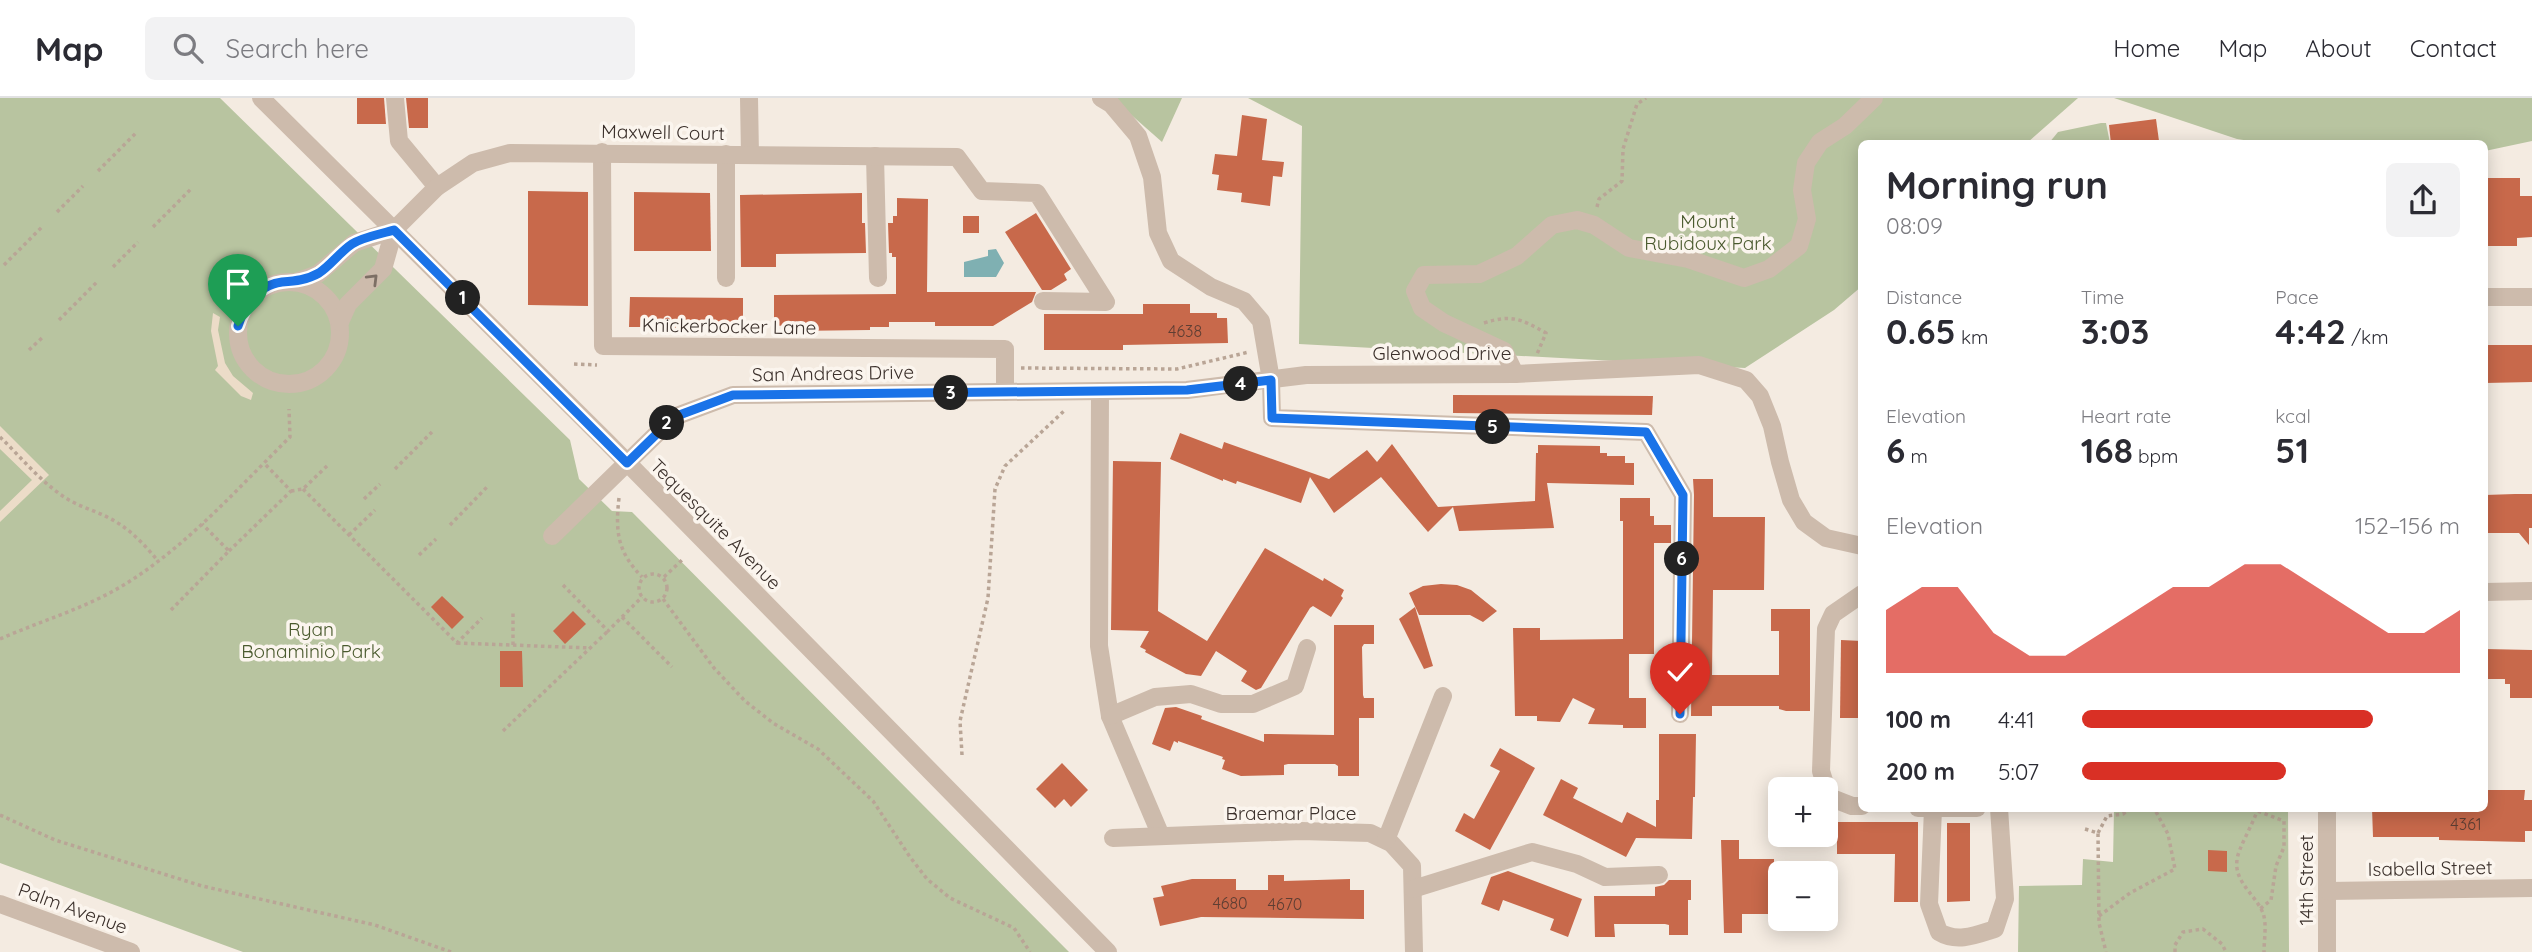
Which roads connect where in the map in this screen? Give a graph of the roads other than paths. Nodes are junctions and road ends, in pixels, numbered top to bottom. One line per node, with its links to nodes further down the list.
1 (261, 98): 11 (street, Tequesquite Avenue)
2 (395, 98): 10 (street)
3 (749, 98): 8 (street)
4 (1101, 98): 20 (street)
5 (1874, 98): 19 (street)
6 (602, 152): 7 (street, Maxwell Court); 10 (street, Maxwell Court); 22 (street, Knickerbocker Lane)
7 (726, 154): 8 (street, Maxwell Court); 12 (street)
8 (750, 155): 9 (street, Maxwell Court)
9 (875, 156): 13 (street); 17 (street, Maxwell Court)
10 (438, 187): 11 (street, Maxwell Court)
11 (394, 230): 14 (street); 18 (street, one-way to 11); 23 (street, Tequesquite Avenue)
12 (726, 278)
13 (878, 278)
14 (296, 282): 18 (street); 18 (street)
15 (2488, 297): 16 (street)
16 (2532, 297)
17 (1043, 301)
18 (340, 322)
19 (1515, 374): 20 (street, Glenwood Drive); 25 (street, Glenwood Drive)
20 (1271, 380): 21 (street, San Andreas Drive); 31 (street)
21 (1100, 391): 22 (street, San Andreas Drive); 32 (street)
22 (1005, 392): 23 (street, San Andreas Drive)
23 (627, 463): 24 (street, San Andreas Drive); 46 (street, Tequesquite Avenue)
24 (552, 536)
25 (1858, 545)
26 (2532, 591): 27 (street)
27 (2488, 592)
28 (1858, 597): 33 (street)
29 (1307, 648): 32 (street)
30 (1443, 696): 39 (street)
31 (1680, 714)
32 (1110, 716): 37 (street)
33 (1858, 806)
34 (1933, 812): 35 (street)
35 (1999, 812)
36 (2327, 812): 43 (street, 14th Street)
37 (1161, 836): 38 (street, Braemar Place); 39 (street, Braemar Place)
38 (1113, 838)
39 (1386, 840): 42 (street)
40 (1660, 875): 42 (street)
41 (2532, 888): 43 (street, Isabella Street)
42 (1412, 889): 47 (street)
43 (2328, 891): 48 (street, 14th Street)
44 (0, 904): 45 (street, Palm Avenue)
45 (131, 952)
46 (1108, 952)
47 (1414, 952)
48 (2327, 952)

